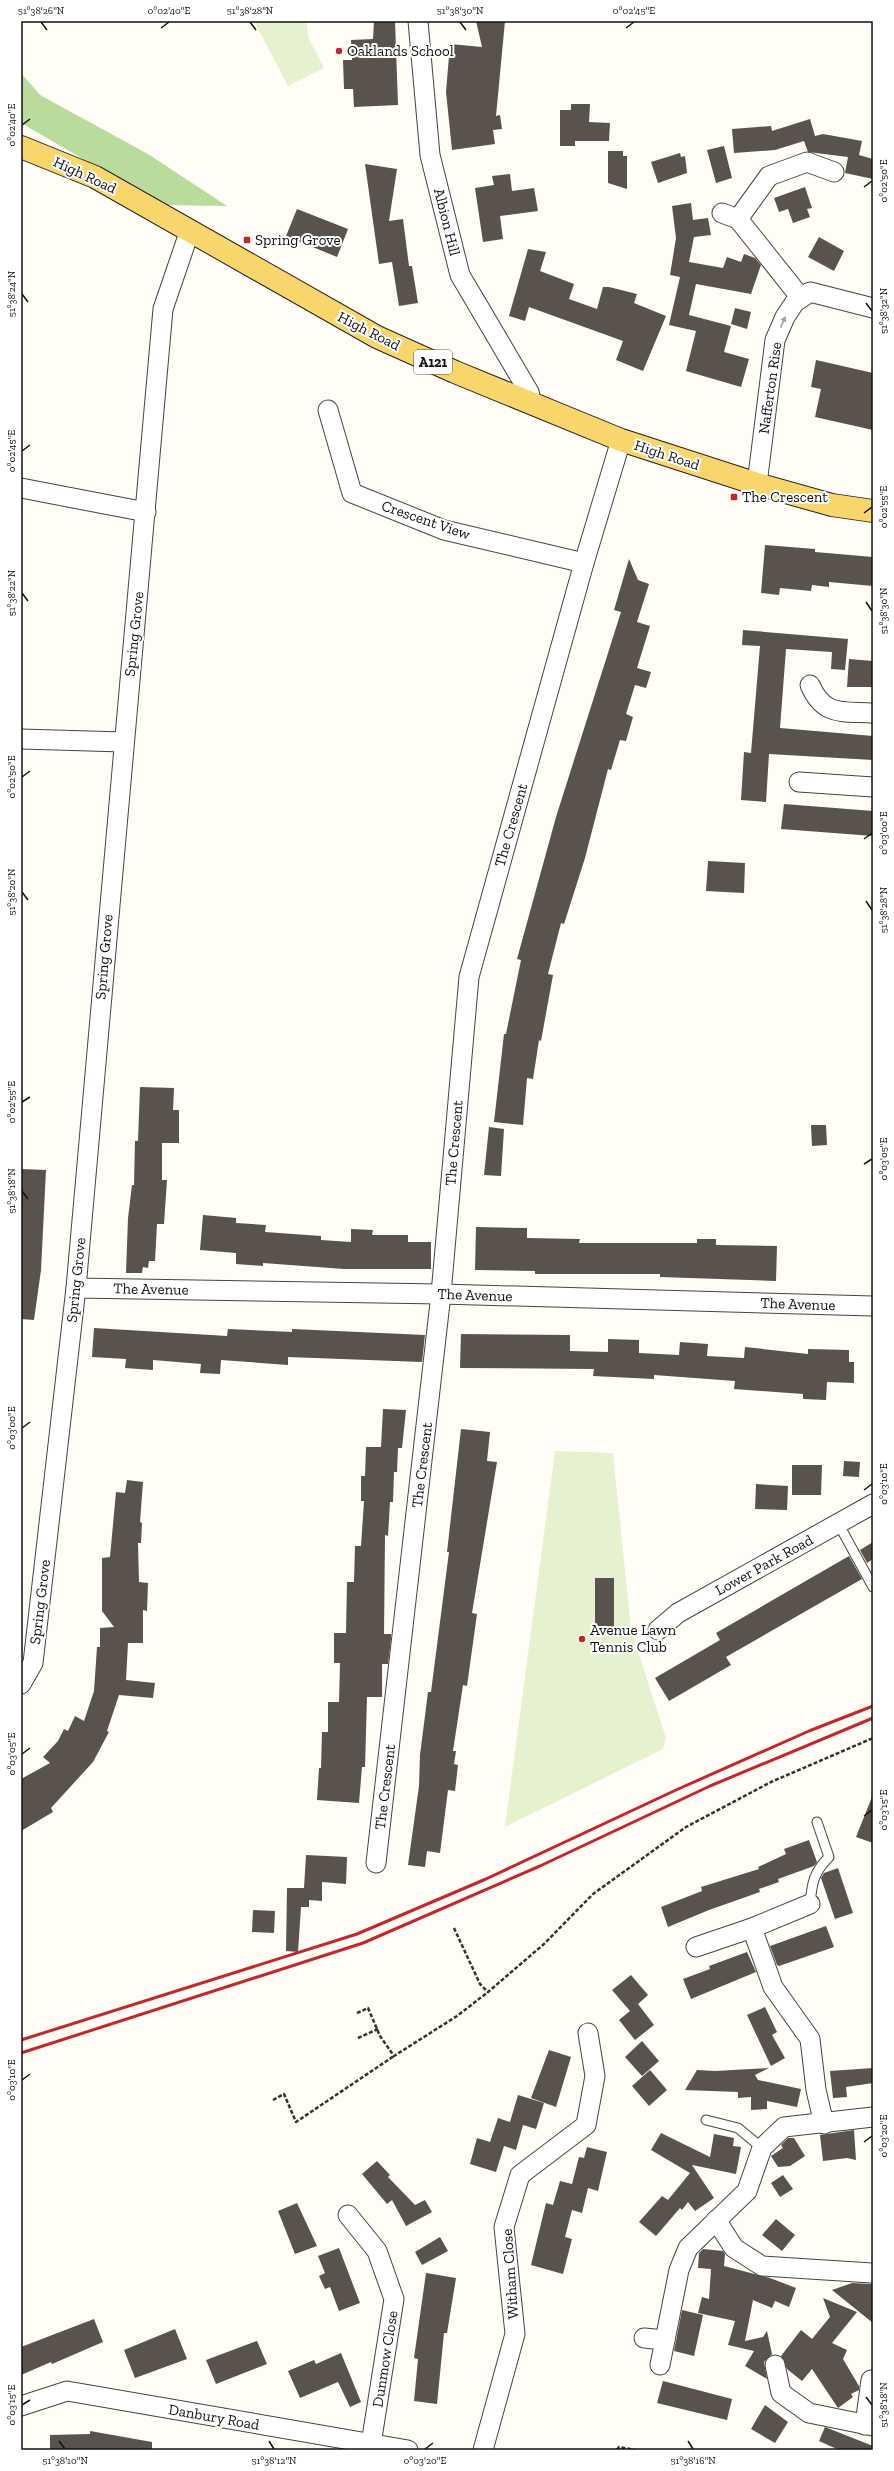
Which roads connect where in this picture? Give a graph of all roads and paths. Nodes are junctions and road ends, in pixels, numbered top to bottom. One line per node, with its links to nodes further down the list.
1 (418, 21): 7 (street, Albion Hill)
2 (21, 147): 4 (main road, High Road / A121)
3 (834, 172): 5 (street)
4 (190, 230): 7 (main road, High Road / A121); 13 (street, Spring Grove)
5 (801, 298): 6 (street); 10 (street, Nafferton Rise, one-way to 5)
6 (873, 308)
7 (532, 404): 9 (main road, High Road / A121)
8 (328, 410): 14 (street, Crescent View)
9 (621, 440): 10 (main road, High Road / A121); 14 (street, The Crescent)
10 (757, 484): 12 (main road, High Road / A121)
11 (21, 488): 13 (street)
12 (873, 511)
13 (146, 512): 18 (street, Spring Grove)
14 (584, 563): 22 (street, The Crescent)
15 (810, 685): 16 (street)
16 (873, 713)
17 (21, 739): 18 (street)
18 (123, 742): 21 (street, Spring Grove)
19 (799, 782): 20 (street)
20 (873, 787)
21 (76, 1288): 22 (street, The Avenue); 28 (street, Spring Grove)
22 (441, 1294): 23 (street, The Avenue); 31 (street, The Crescent)
23 (873, 1306)
24 (873, 1504): 25 (street, Lower Park Road)
25 (838, 1523): 26 (lane); 27 (street, Lower Park Road)
26 (873, 1587)
27 (658, 1630)
28 (21, 1684)
29 (873, 1738): 36 (path)
30 (816, 1822): 32 (lane)
31 (376, 1863)
32 (810, 1904): 34 (street)
33 (454, 1928): 36 (path)
34 (752, 1928): 35 (street); 45 (street)
35 (696, 1947)
36 (488, 1992): 41 (path)
37 (357, 2013): 38 (path)
38 (378, 2029): 40 (path); 41 (path)
39 (588, 2033): 59 (street, Witham Close)
40 (358, 2038)
41 (394, 2056): 42 (path)
42 (273, 2100)
43 (873, 2117): 45 (street)
44 (706, 2120): 46 (lane)
45 (824, 2124): 46 (street)
46 (762, 2148): 48 (street)
47 (348, 2215): 57 (street, Dunmow Close)
48 (716, 2220): 49 (street); 51 (street)
49 (872, 2273)
50 (644, 2338): 51 (street)
51 (665, 2340): 52 (street)
52 (660, 2365)
53 (775, 2365): 56 (street)
54 (871, 2380): 56 (street)
55 (21, 2406): 57 (street, Danbury Road)
56 (869, 2425)
57 (371, 2444): 58 (street, Danbury Road)
58 (408, 2450)
59 (483, 2450)
60 (617, 2450): 61 (path)
61 (636, 2450)

